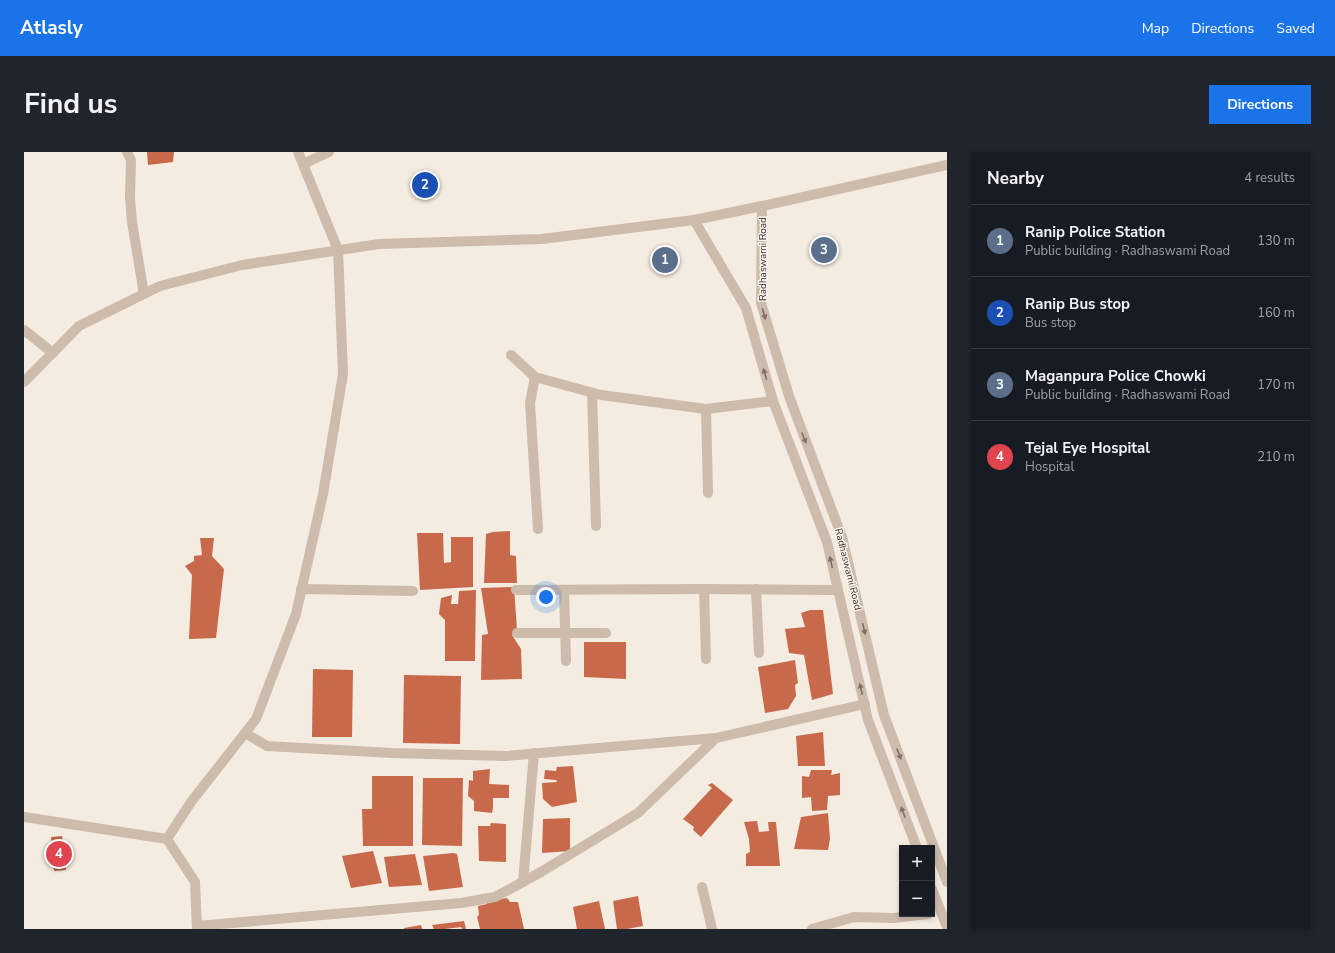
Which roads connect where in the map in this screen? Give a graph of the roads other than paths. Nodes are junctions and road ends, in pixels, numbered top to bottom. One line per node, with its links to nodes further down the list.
1 (127, 152): 9 (street)
2 (298, 152): 4 (street)
3 (329, 152): 4 (street)
4 (303, 164): 8 (street)
5 (947, 165): 6 (street)
6 (762, 206): 7 (street); 42 (street, Radhaswami Road, one-way to 42)
7 (694, 220): 8 (street); 16 (street, Radhaswami Road, one-way to 7)
8 (338, 250): 9 (street); 21 (street)
9 (144, 294): 11 (street)
10 (24, 330): 11 (street)
11 (53, 352): 14 (street)
12 (511, 355): 13 (street)
13 (535, 377): 15 (street); 20 (street)
14 (24, 382)
15 (592, 393): 17 (street); 19 (street)
16 (773, 401): 17 (street); 26 (street, Radhaswami Road, one-way to 16)
17 (706, 409): 18 (street)
18 (708, 492)
19 (596, 526)
20 (538, 529)
21 (301, 589): 27 (street); 35 (street)
22 (704, 589): 23 (street); 25 (street); 32 (street)
23 (756, 589): 26 (street); 31 (street)
24 (516, 590): 25 (street)
25 (564, 590): 29 (street)
26 (838, 590): 34 (street, Radhaswami Road, one-way to 26)
27 (412, 591)
28 (517, 633): 29 (street)
29 (565, 633): 30 (street); 33 (street)
30 (606, 633)
31 (759, 653)
32 (706, 659)
33 (566, 661)
34 (864, 704): 36 (street); 40 (street, Radhaswami Road, one-way to 34)
35 (245, 733): 37 (street); 39 (street)
36 (716, 738): 37 (street); 41 (street)
37 (534, 753): 41 (street)
38 (24, 817): 39 (street)
39 (167, 839): 47 (street)
40 (916, 845)
41 (523, 882): 47 (street)
42 (947, 882)
43 (702, 887): 48 (street)
44 (936, 913): 46 (street)
45 (902, 917): 49 (street)
46 (947, 926)
47 (197, 927)
48 (712, 929)
49 (812, 929)

